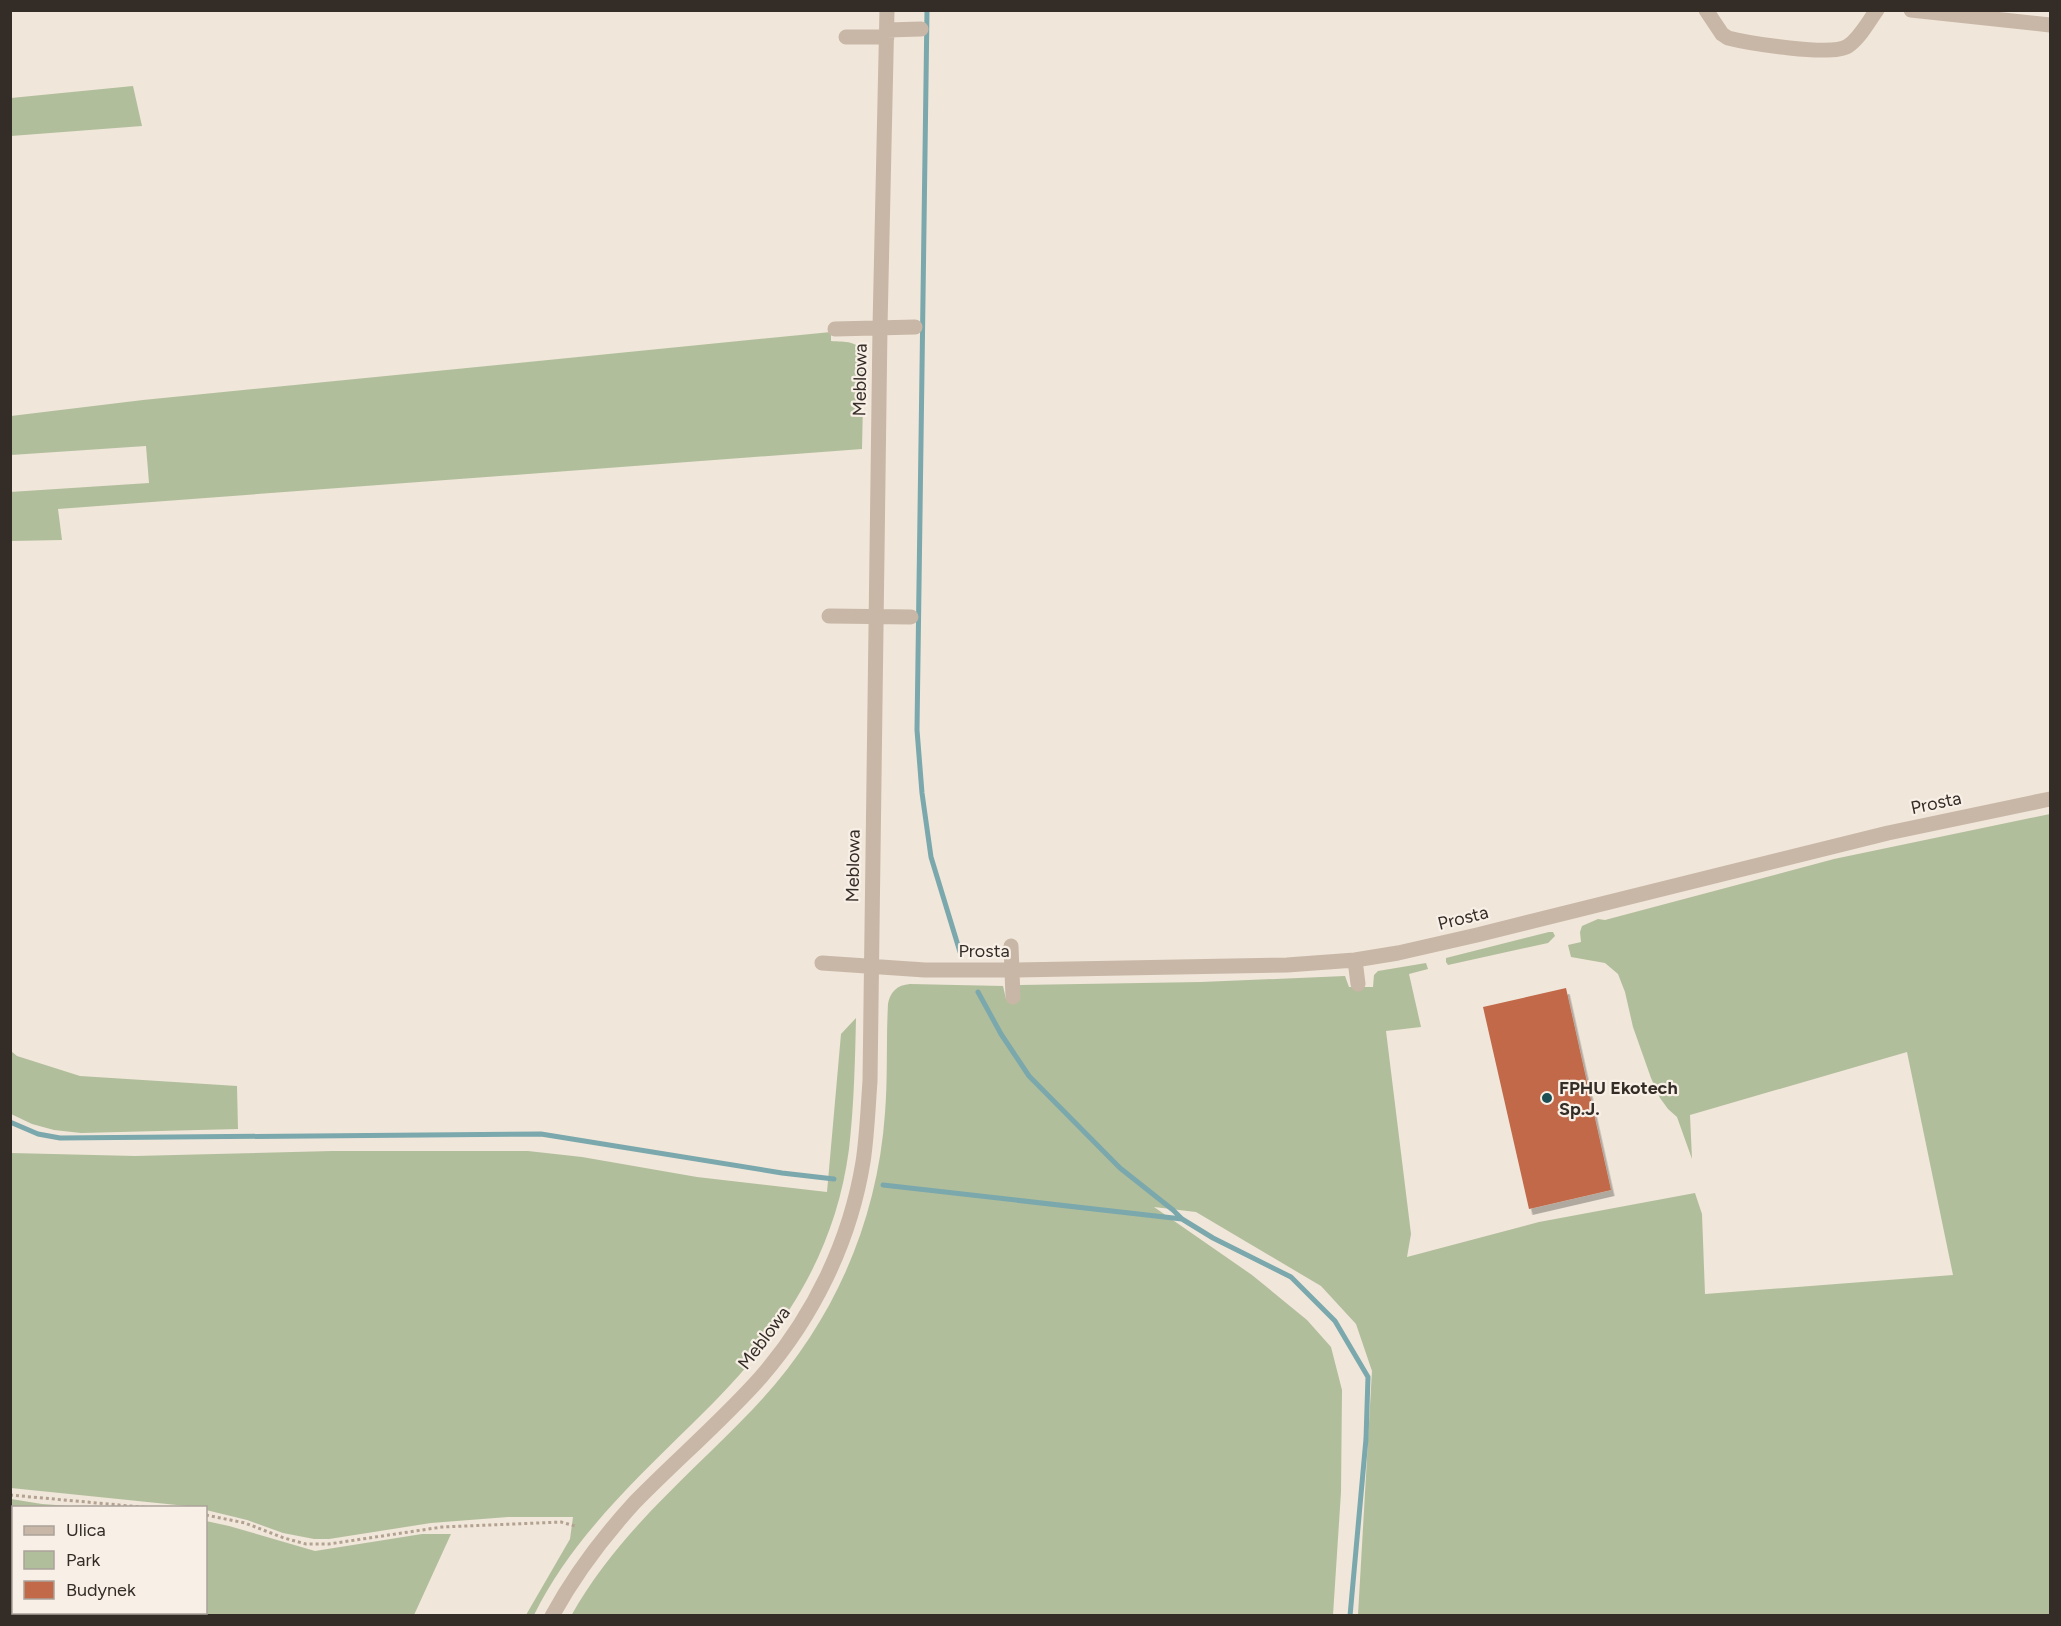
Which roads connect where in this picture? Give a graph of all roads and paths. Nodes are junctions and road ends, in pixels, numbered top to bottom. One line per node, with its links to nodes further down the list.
1 (887, 10): 7 (street, Meblowa)
2 (1707, 10): 3 (street)
3 (1877, 10)
4 (1911, 10): 5 (street)
5 (2050, 25)
6 (921, 28): 7 (street)
7 (887, 34): 8 (street); 9 (street, Meblowa)
8 (846, 37)
9 (880, 327): 10 (street); 11 (street); 13 (street, Meblowa)
10 (915, 327)
11 (834, 329)
12 (829, 616): 13 (street)
13 (876, 617): 14 (street); 19 (street, Meblowa)
14 (911, 617)
15 (2050, 800): 17 (street, Prosta)
16 (1011, 946): 20 (street)
17 (1355, 960): 20 (street, Prosta); 21 (street)
18 (822, 963): 19 (street, Prosta)
19 (871, 968): 20 (street, Prosta); 27 (street, Meblowa)
20 (1011, 970): 22 (street)
21 (1358, 984)
22 (1013, 997)
23 (10, 1495): 24 (path)
24 (130, 1506)
25 (207, 1515): 26 (path)
26 (575, 1526)
27 (552, 1616)

